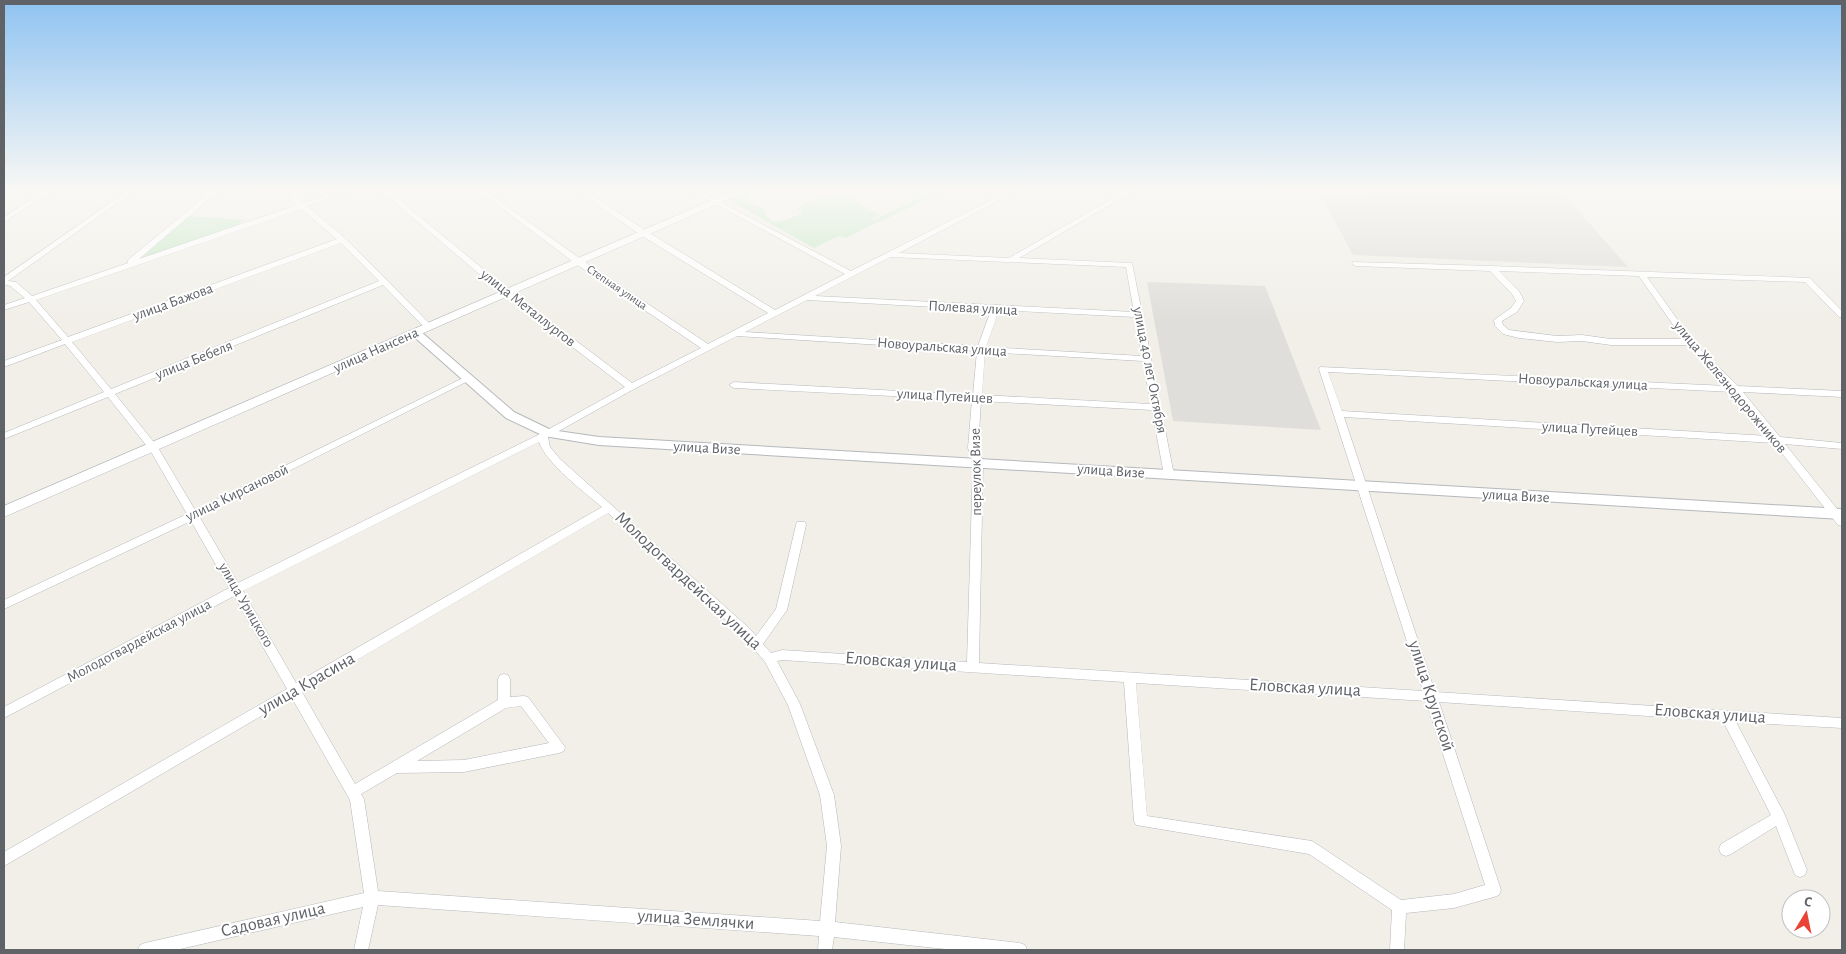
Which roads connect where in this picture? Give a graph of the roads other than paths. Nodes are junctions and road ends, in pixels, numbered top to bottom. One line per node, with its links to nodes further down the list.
1 (71, 234): 20 (street)
2 (165, 234): 16 (street)
3 (224, 234): 16 (street)
4 (334, 234): 11 (street, улица Визе)
5 (436, 234): 22 (street, улица Металлургов)
6 (540, 234): 14 (street, Степная улица)
7 (645, 234): 14 (main road, улица Нансена); 27 (street)
8 (773, 234): 18 (street)
9 (930, 234): 12 (street, Молодогвардейская улица)
10 (1056, 234): 13 (street)
11 (342, 240): 21 (street, улица Визе); 32 (street, улица Бажова)
12 (887, 255): 13 (street); 18 (street, Молодогвардейская улица)
13 (1011, 259): 28 (street, улица 40 лет Октября)
14 (579, 262): 22 (main road, улица Нансена); 34 (street, Степная улица)
15 (1356, 264): 17 (street)
16 (127, 266): 23 (street)
17 (1491, 268): 19 (street); 33 (street)
18 (851, 274): 24 (street, Молодогвардейская улица)
19 (1640, 274): 29 (street); 33 (street, улица Железнодорожников)
20 (4, 281): 23 (street, улица Урицкого)
21 (384, 282): 30 (street, улица Визе); 43 (street, улица Бебеля)
22 (507, 293): 30 (main road, улица Нансена); 41 (street, улица Металлургов)
23 (30, 298): 25 (street); 32 (street, улица Урицкого)
24 (806, 298): 26 (street, Полевая улица); 27 (street, Молодогвардейская улица)
25 (4, 308)
26 (995, 309): 28 (street, Полевая улица); 35 (street, переулок Визе)
27 (775, 314): 31 (street, Молодогвардейская улица)
28 (1140, 315): 36 (street, улица 40 лет Октября)
29 (1842, 315)
30 (423, 330): 39 (street, улица Визе); 52 (main road, улица Нансена)
31 (736, 334): 34 (street, Молодогвардейская улица); 35 (street, Новоуральская улица)
32 (67, 341): 37 (street, улица Бажова); 43 (street, улица Урицкого)
33 (1689, 342): 42 (street, улица Железнодорожников)
34 (708, 348): 41 (street, Молодогвардейская улица)
35 (981, 350): 36 (street, Новоуральская улица); 45 (street, переулок Визе)
36 (1148, 360): 46 (street, улица 40 лет Октября)
37 (4, 364)
38 (1323, 369): 42 (street, Новоуральская улица); 47 (street, улица Крупской)
39 (468, 379): 48 (street, улица Визе); 58 (street, улица Кирсановой)
40 (734, 385): 45 (street, улица Путейцев)
41 (631, 387): 48 (street, Молодогвардейская улица)
42 (1736, 389): 44 (street, Новоуральская улица); 50 (street, улица Железнодорожников)
43 (111, 394): 49 (street, улица Бебеля); 52 (street, улица Урицкого)
44 (1842, 394)
45 (977, 398): 46 (street, улица Путейцев); 53 (street, переулок Визе)
46 (1157, 407): 54 (street, улица 40 лет Октября)
47 (1338, 414): 50 (street, улица Путейцев); 55 (street, улица Крупской)
48 (545, 435): 53 (street, улица Визе); 56 (street, Молодогвардейская улица); 61 (street, Молодогвардейская улица)
49 (4, 436)
50 (1776, 440): 51 (street, улица Путейцев); 59 (street, улица Железнодорожников)
51 (1842, 446)
52 (154, 448): 57 (main road, улица Нансена); 58 (street, улица Урицкого)
53 (978, 462): 54 (street, улица Визе); 65 (street, переулок Визе)
54 (1169, 475): 55 (street, улица Визе)
55 (1363, 487): 59 (street, улица Визе); 69 (street, улица Крупской)
56 (609, 508): 63 (street, Молодогвардейская улица); 68 (street, улица Красина)
57 (4, 512)
58 (193, 515): 61 (street, улица Урицкого); 62 (street, улица Кирсановой)
59 (1840, 517)
60 (801, 525): 63 (street)
61 (236, 590): 68 (street, улица Урицкого); 71 (street, Молодогвардейская улица)
62 (4, 605)
63 (757, 644): 64 (street, Молодогвардейская улица)
64 (769, 659): 65 (street, Еловская улица); 82 (street, Молодогвардейская улица)
65 (973, 667): 66 (street, Еловская улица)
66 (1130, 678): 69 (street, Еловская улица); 81 (street)
67 (504, 679): 70 (street)
68 (296, 691): 75 (street, улица Урицкого); 78 (street, улица Красина)
69 (1430, 696): 72 (street, Еловская улица); 81 (street, улица Крупской)
70 (504, 703): 74 (street); 74 (street)
71 (4, 713)
72 (1726, 716): 73 (street, Еловская улица); 76 (street)
73 (1842, 723)
74 (396, 767): 75 (street)
75 (353, 792): 80 (street, улица Урицкого)
76 (1779, 817): 77 (street); 79 (street)
77 (1726, 849)
78 (4, 859)
79 (1800, 870)
80 (372, 898): 82 (street, улица Землячки); 83 (street, Садовая улица); 84 (street, улица Урицкого)
81 (1399, 907): 87 (street)
82 (828, 929): 85 (street, Молодогвардейская улица); 86 (street, улица Землячки)
83 (145, 950)
84 (361, 950)
85 (825, 950)
86 (1020, 950)
87 (1397, 950)

